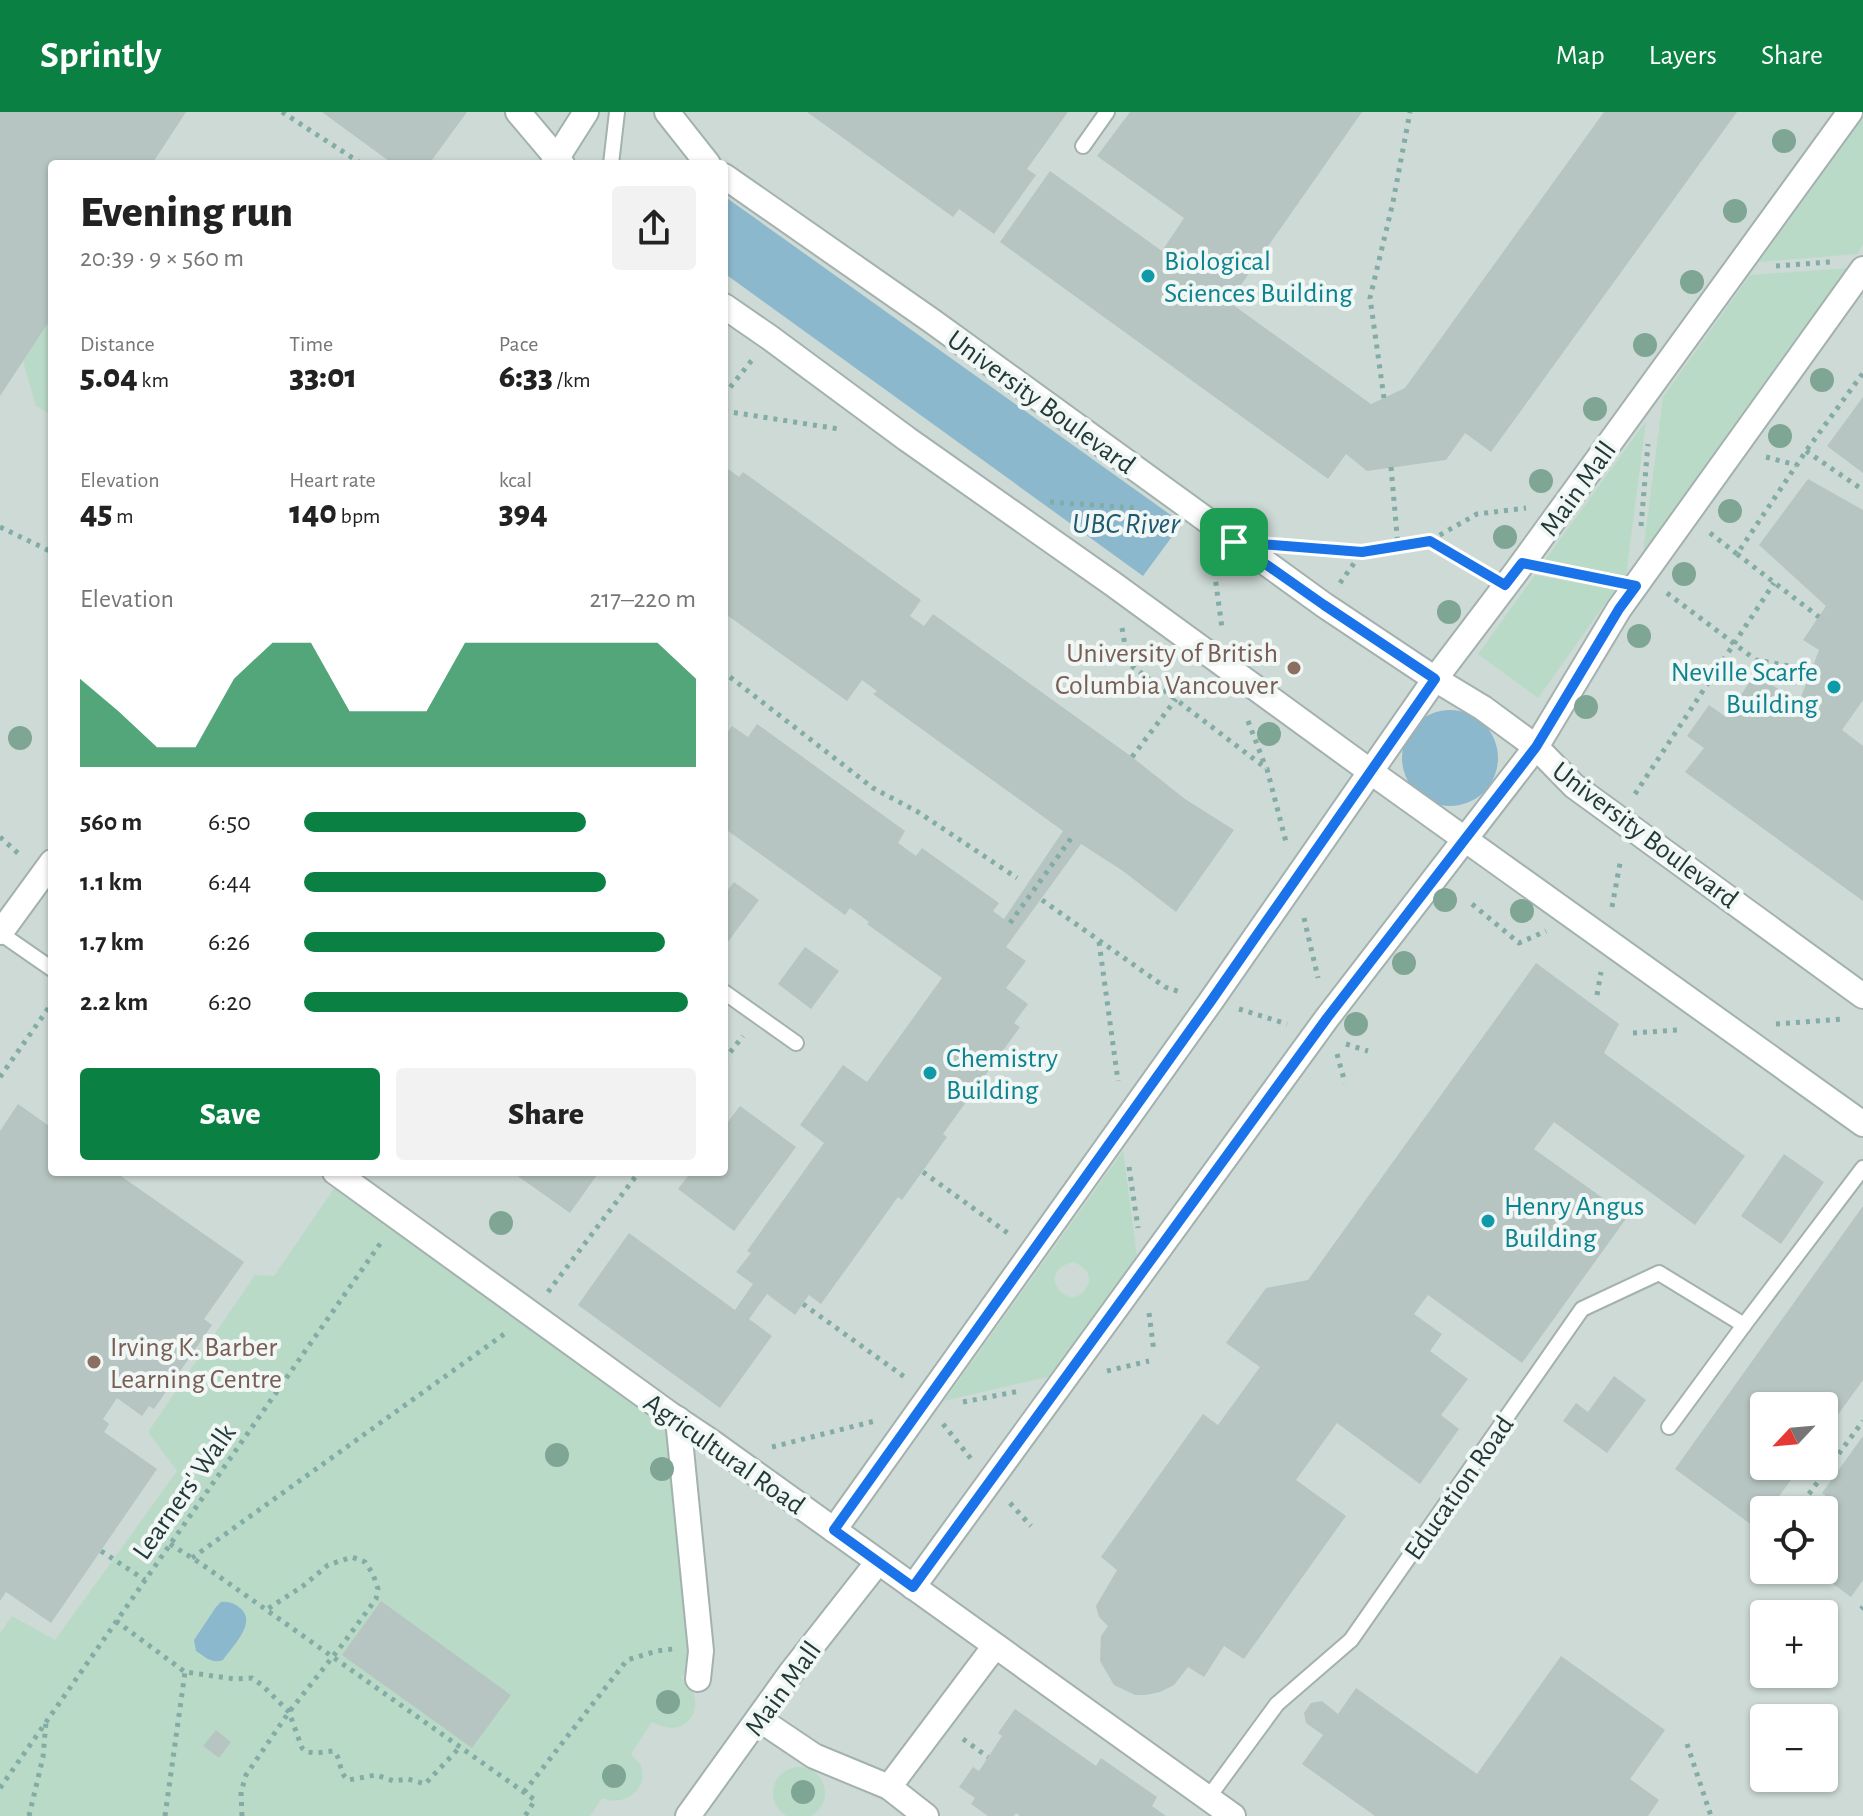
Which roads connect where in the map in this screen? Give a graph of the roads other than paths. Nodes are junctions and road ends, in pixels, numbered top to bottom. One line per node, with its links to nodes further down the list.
1 (518, 112): 8 (street)
2 (586, 112): 9 (street)
3 (617, 112): 10 (lane)
4 (667, 112): 11 (street)
5 (1107, 112): 7 (lane)
6 (1850, 112): 15 (street, Main Mall)
7 (1083, 146)
8 (555, 160)
9 (558, 160)
10 (611, 160)
11 (705, 160)
12 (728, 179): 15 (street, University Boulevard)
13 (1863, 269): 16 (street)
14 (728, 309): 17 (street)
15 (1435, 679): 16 (street, University Boulevard); 17 (street, Main Mall)
16 (1536, 747): 18 (street); 23 (street, University Boulevard)
17 (1371, 772): 18 (street); 31 (street, Main Mall)
18 (1465, 840): 25 (street); 33 (street)
19 (48, 867): 20 (street)
20 (0, 933): 21 (lane)
21 (48, 966)
22 (728, 995): 24 (lane)
23 (1863, 996)
24 (796, 1043)
25 (1863, 1124)
26 (1863, 1168): 28 (lane)
27 (340, 1176): 29 (street, Agricultural Road)
28 (1744, 1325): 30 (lane); 38 (lane, Education Road)
29 (678, 1419): 31 (street, Agricultural Road); 35 (street)
30 (1669, 1427)
31 (834, 1530): 32 (street, Agricultural Road)
32 (878, 1562): 33 (street, Agricultural Road); 36 (street, Main Mall)
33 (913, 1587): 34 (street, Agricultural Road)
34 (995, 1646): 37 (street); 38 (street, Agricultural Road)
35 (698, 1679)
36 (759, 1719): 37 (street); 39 (street, Main Mall)
37 (889, 1787): 40 (street)
38 (1208, 1798): 41 (street, Agricultural Road)
39 (688, 1816)
40 (926, 1816)
41 (1233, 1816)

